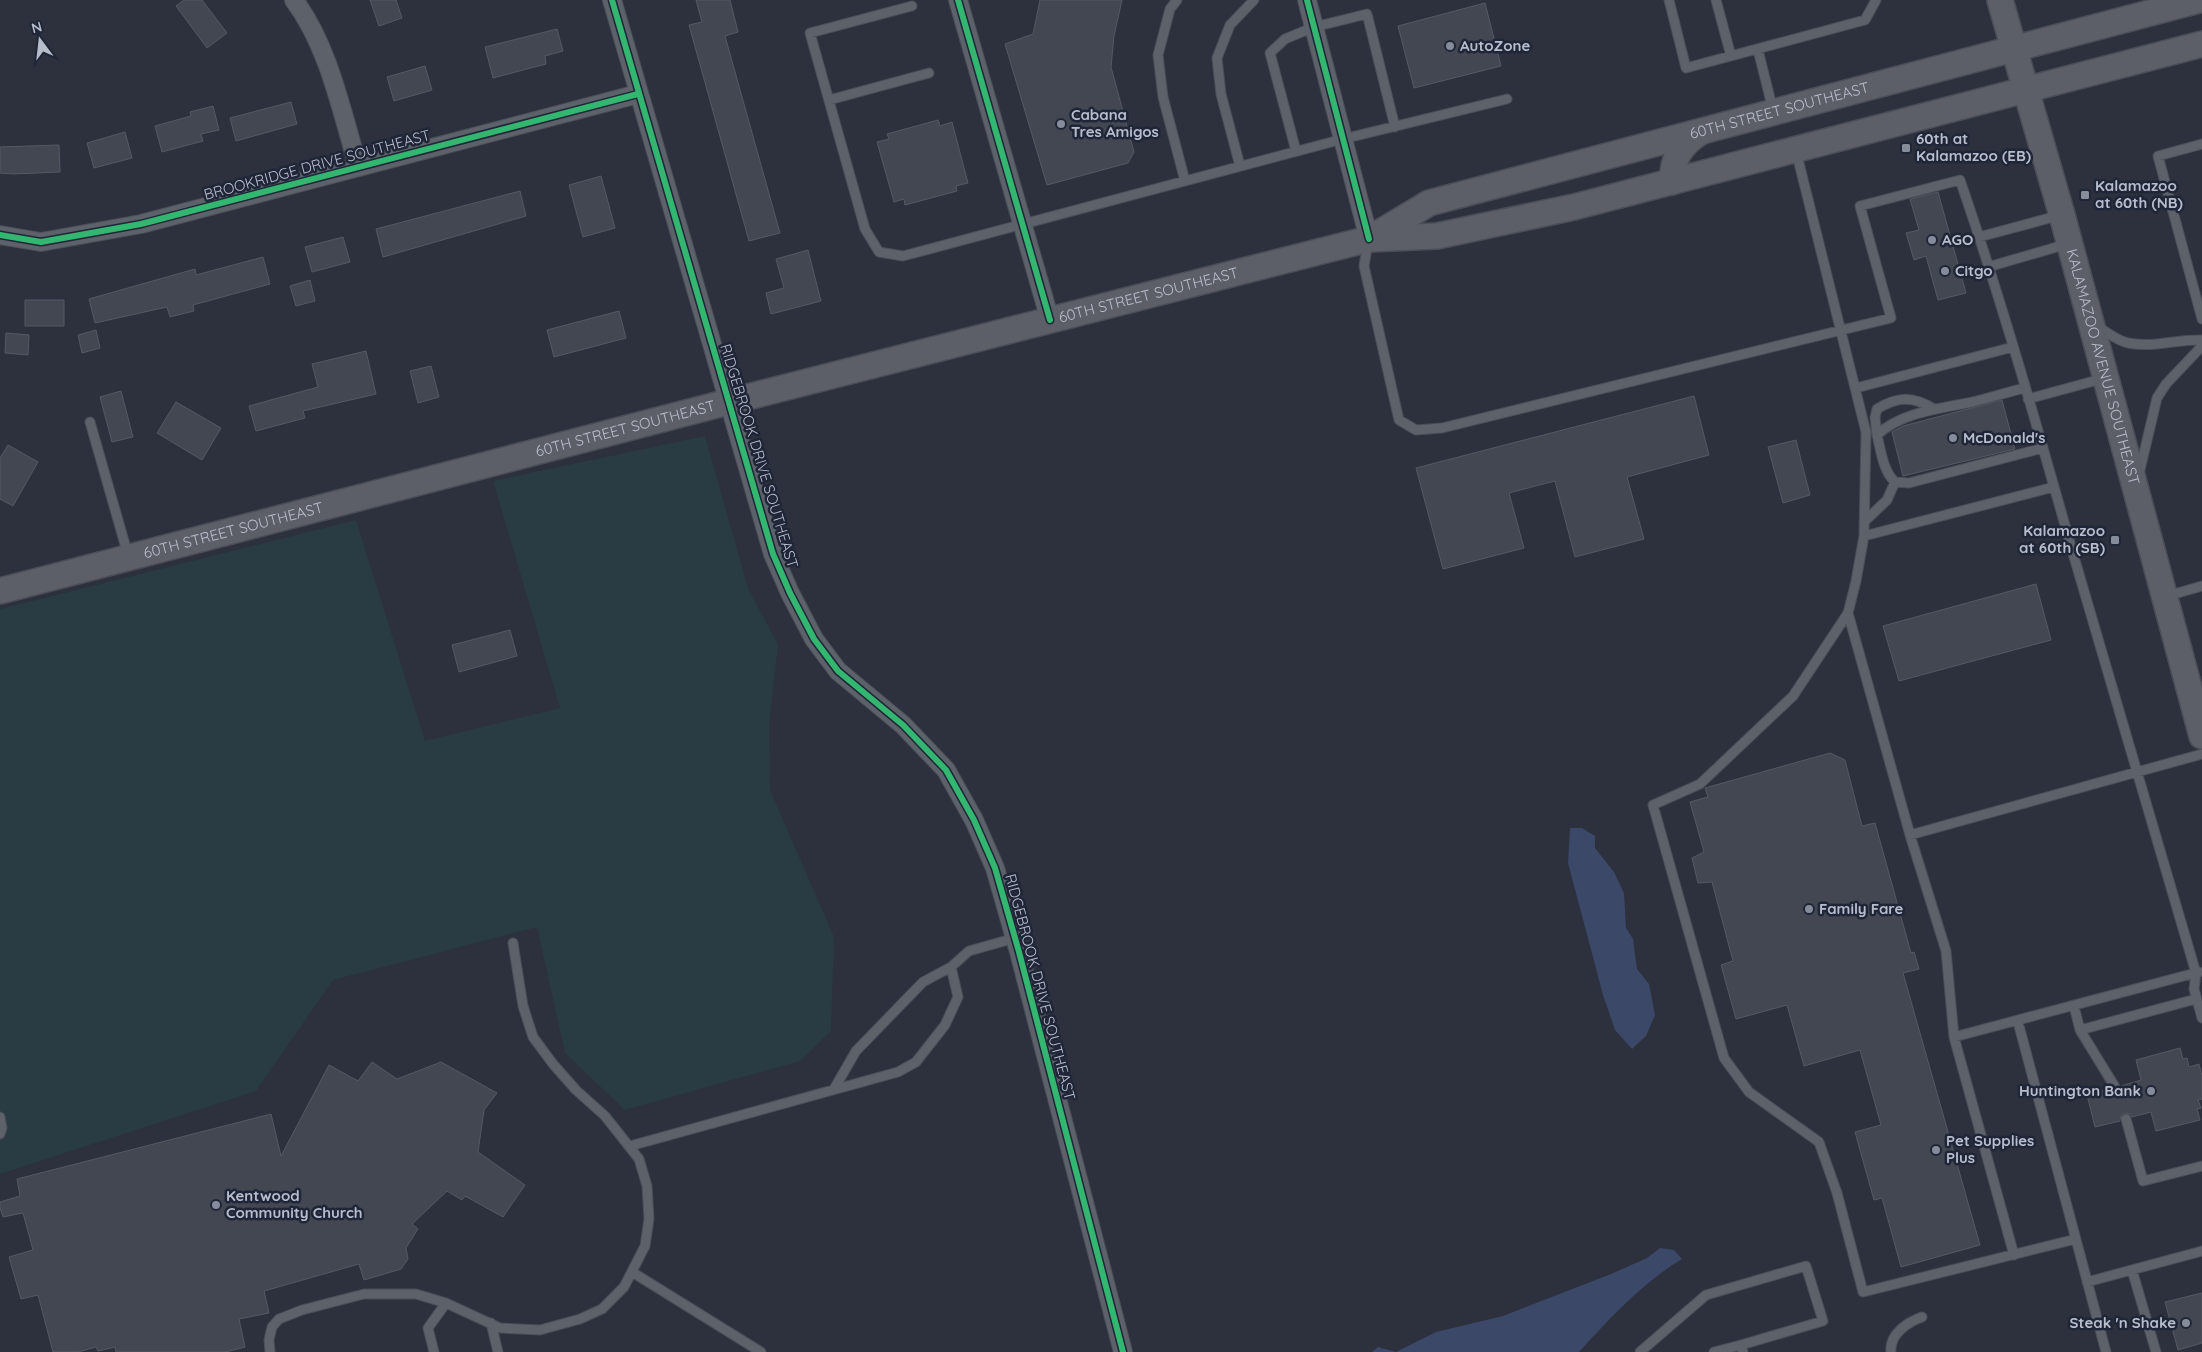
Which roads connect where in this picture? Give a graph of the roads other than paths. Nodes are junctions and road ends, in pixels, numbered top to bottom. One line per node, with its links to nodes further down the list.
1 (294, 0): 30 (street)
2 (612, 0): 20 (street, RIDGEBROOK DRIVE SOUTHEAST)
3 (958, 0): 35 (street)
4 (1177, 0): 32 (lane)
5 (1254, 0): 31 (lane)
6 (1307, 0): 13 (street)
7 (1669, 0): 17 (lane)
8 (1716, 0): 17 (lane)
9 (1876, 0): 16 (lane)
10 (2000, 0): 15 (main road, KALAMAZOO AVENUE SOUTHEAST)
11 (2199, 0): 15 (main road, 60TH STREET SOUTHEAST)
12 (912, 6): 22 (lane)
13 (1314, 27): 24 (lane); 26 (street); 28 (lane)
14 (2202, 44): 19 (main road, 60TH STREET SOUTHEAST)
15 (2014, 48): 19 (main road, KALAMAZOO AVENUE SOUTHEAST); 23 (main road, 60TH STREET SOUTHEAST)
16 (1758, 50): 17 (lane); 23 (lane)
17 (1731, 56)
18 (929, 73): 22 (lane)
19 (2027, 90): 29 (main road, 60TH STREET SOUTHEAST); 34 (main road, KALAMAZOO AVENUE SOUTHEAST)
20 (638, 94): 30 (street, BROOKRIDGE DRIVE SOUTHEAST); 52 (street, RIDGEBROOK DRIVE SOUTHEAST)
21 (1507, 99): 24 (lane)
22 (829, 100): 35 (lane)
23 (1774, 113): 25 (main road, 60TH STREET SOUTHEAST)
24 (1395, 126): 26 (lane)
25 (1698, 133): 33 (main road); 38 (main road, 60TH STREET SOUTHEAST)
26 (1343, 139): 28 (lane); 38 (street)
27 (2202, 144): 41 (lane)
28 (1296, 151): 31 (lane)
29 (1796, 151): 33 (main road, 60TH STREET SOUTHEAST); 44 (lane)
30 (358, 166): 36 (street, BROOKRIDGE DRIVE SOUTHEAST)
31 (1240, 166): 32 (lane)
32 (1185, 181): 35 (lane)
33 (1672, 182): 38 (main road, 60TH STREET SOUTHEAST)
34 (2062, 215): 37 (lane); 39 (main road, KALAMAZOO AVENUE SOUTHEAST)
35 (1022, 223): 42 (street)
36 (0, 235)
37 (1980, 237): 40 (lane); 44 (lane)
38 (1369, 239): 42 (main road, 60TH STREET SOUTHEAST); 44 (lane)
39 (2069, 243): 40 (lane); 43 (main road, KALAMAZOO AVENUE SOUTHEAST)
40 (1988, 267): 46 (lane)
41 (2201, 313)
42 (1050, 320): 52 (main road, 60TH STREET SOUTHEAST)
43 (2090, 322): 45 (lane); 48 (main road, KALAMAZOO AVENUE SOUTHEAST)
44 (1843, 331): 49 (lane)
45 (2202, 340)
46 (2012, 346): 49 (lane); 50 (lane)
47 (2202, 346): 59 (lane)
48 (2105, 378): 51 (lane); 59 (main road, KALAMAZOO AVENUE SOUTHEAST)
49 (1856, 388): 60 (lane)
50 (2025, 388): 51 (lane); 53 (lane)
51 (2028, 399): 56 (lane)
52 (728, 402): 62 (main road, 60TH STREET SOUTHEAST); 71 (street, RIDGEBROOK DRIVE SOUTHEAST)
53 (1934, 409): 55 (lane); 55 (lane)
54 (90, 422): 62 (lane)
55 (1877, 435): 57 (lane)
56 (2043, 448): 57 (lane); 58 (lane)
57 (1895, 482): 60 (lane)
58 (2054, 487): 61 (lane); 69 (lane)
59 (2135, 491): 65 (main road, KALAMAZOO AVENUE SOUTHEAST)
60 (1865, 521): 61 (lane)
61 (1864, 536): 66 (lane)
62 (129, 558): 64 (main road, 60TH STREET SOUTHEAST)
63 (2202, 586): 65 (lane)
64 (0, 592)
65 (2164, 597): 67 (main road, KALAMAZOO AVENUE SOUTHEAST)
66 (1848, 613): 70 (lane); 90 (lane)
67 (2202, 736)
68 (2202, 754): 69 (lane)
69 (2136, 772): 70 (lane); 74 (lane)
70 (1910, 835): 80 (lane)
71 (1015, 938): 73 (lane); 102 (street, RIDGEBROOK DRIVE SOUTHEAST)
72 (513, 943): 86 (lane)
73 (951, 966): 82 (lane); 82 (lane)
74 (2199, 972): 75 (lane); 76 (lane)
75 (2196, 999): 77 (lane); 79 (lane)
76 (2074, 1006): 78 (lane); 79 (lane)
77 (2202, 1018)
78 (2018, 1022): 80 (lane); 88 (lane)
79 (2080, 1030): 81 (lane)
80 (1954, 1037): 90 (lane)
81 (2115, 1088)
82 (834, 1089): 86 (lane)
83 (0, 1117): 85 (lane)
84 (2126, 1119): 87 (lane)
85 (0, 1134)
86 (630, 1146): 92 (lane)
87 (2202, 1166)
88 (2076, 1239): 90 (lane); 93 (lane)
89 (2202, 1251): 91 (lane)
90 (2014, 1255)
91 (2132, 1270): 93 (lane); 107 (lane)
92 (632, 1272): 96 (lane); 101 (lane)
93 (2087, 1282): 106 (lane)
94 (446, 1303): 96 (lane); 98 (lane); 99 (lane)
95 (1922, 1317): 105 (lane)
96 (491, 1323): 100 (lane)
97 (1742, 1348): 103 (lane); 104 (lane)
98 (270, 1352)
99 (434, 1352)
100 (498, 1352)
101 (760, 1352)
102 (1123, 1352)
103 (1640, 1352)
104 (1714, 1352)
105 (1891, 1352)
106 (2106, 1352)
107 (2156, 1352)

